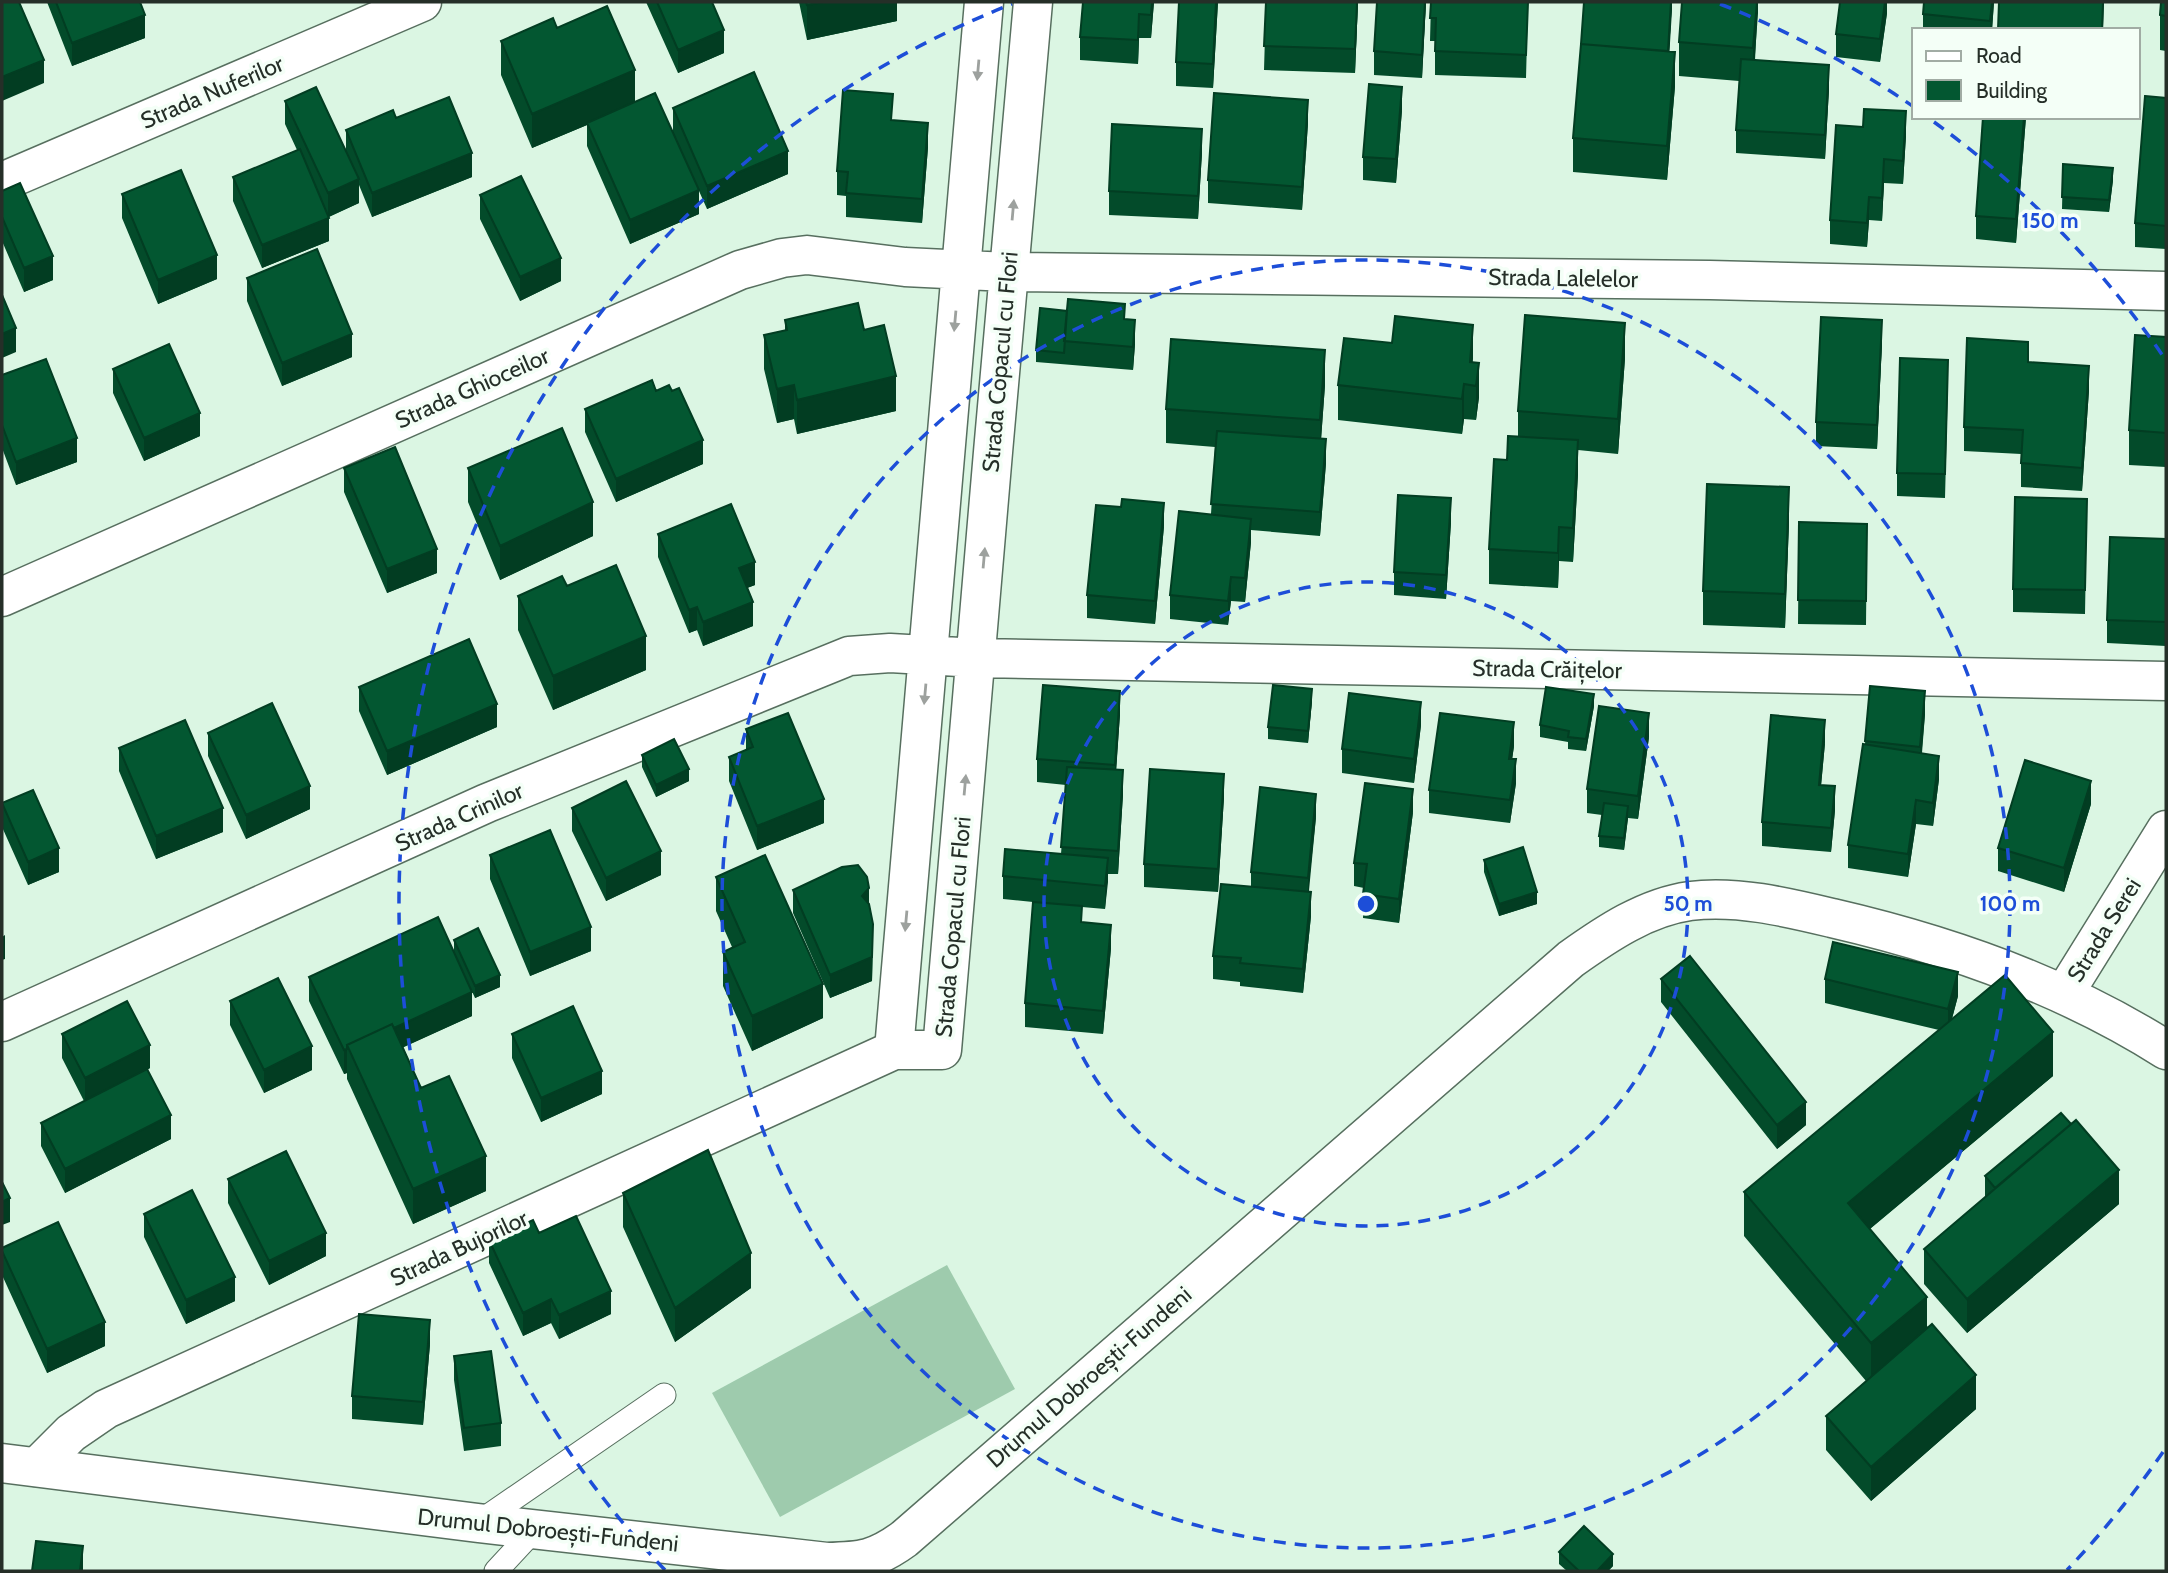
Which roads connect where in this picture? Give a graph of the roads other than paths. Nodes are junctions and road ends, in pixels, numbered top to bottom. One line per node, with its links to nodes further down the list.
1 (422, 2): 4 (street, Strada Nuferilor)
2 (984, 2): 5 (street, Strada Copacul cu Flori, one-way to 5)
3 (1033, 2): 6 (street, Strada Copacul cu Flori, one-way to 3)
4 (2, 182)
5 (960, 270): 6 (street, Strada Lalelelor); 8 (street, Strada Ghioceilor); 9 (street, Strada Copacul cu Flori, one-way to 9)
6 (1007, 272): 7 (street, Strada Lalelelor); 10 (street, Strada Copacul cu Flori, one-way to 6)
7 (2166, 291)
8 (2, 597)
9 (929, 655): 10 (street, Strada Crăițelor); 14 (street, Strada Crinilor); 15 (street, Strada Copacul cu Flori, one-way to 15)
10 (977, 658): 11 (street, Strada Crăițelor); 15 (street, Strada Copacul cu Flori, one-way to 10)
11 (2166, 681)
12 (2166, 830): 13 (street, Strada Serei)
13 (2064, 994): 16 (street, Drumul Dobroești-Fundeni); 20 (street, Drumul Dobroești-Fundeni)
14 (2, 1022)
15 (894, 1050): 18 (street, Strada Bujorilor)
16 (2166, 1050)
17 (664, 1395): 19 (lane)
18 (19, 1465): 19 (street, Drumul Dobroești-Fundeni)
19 (478, 1523): 20 (street, Drumul Dobroești-Fundeni)
20 (535, 1530): 21 (lane)
21 (496, 1571)

